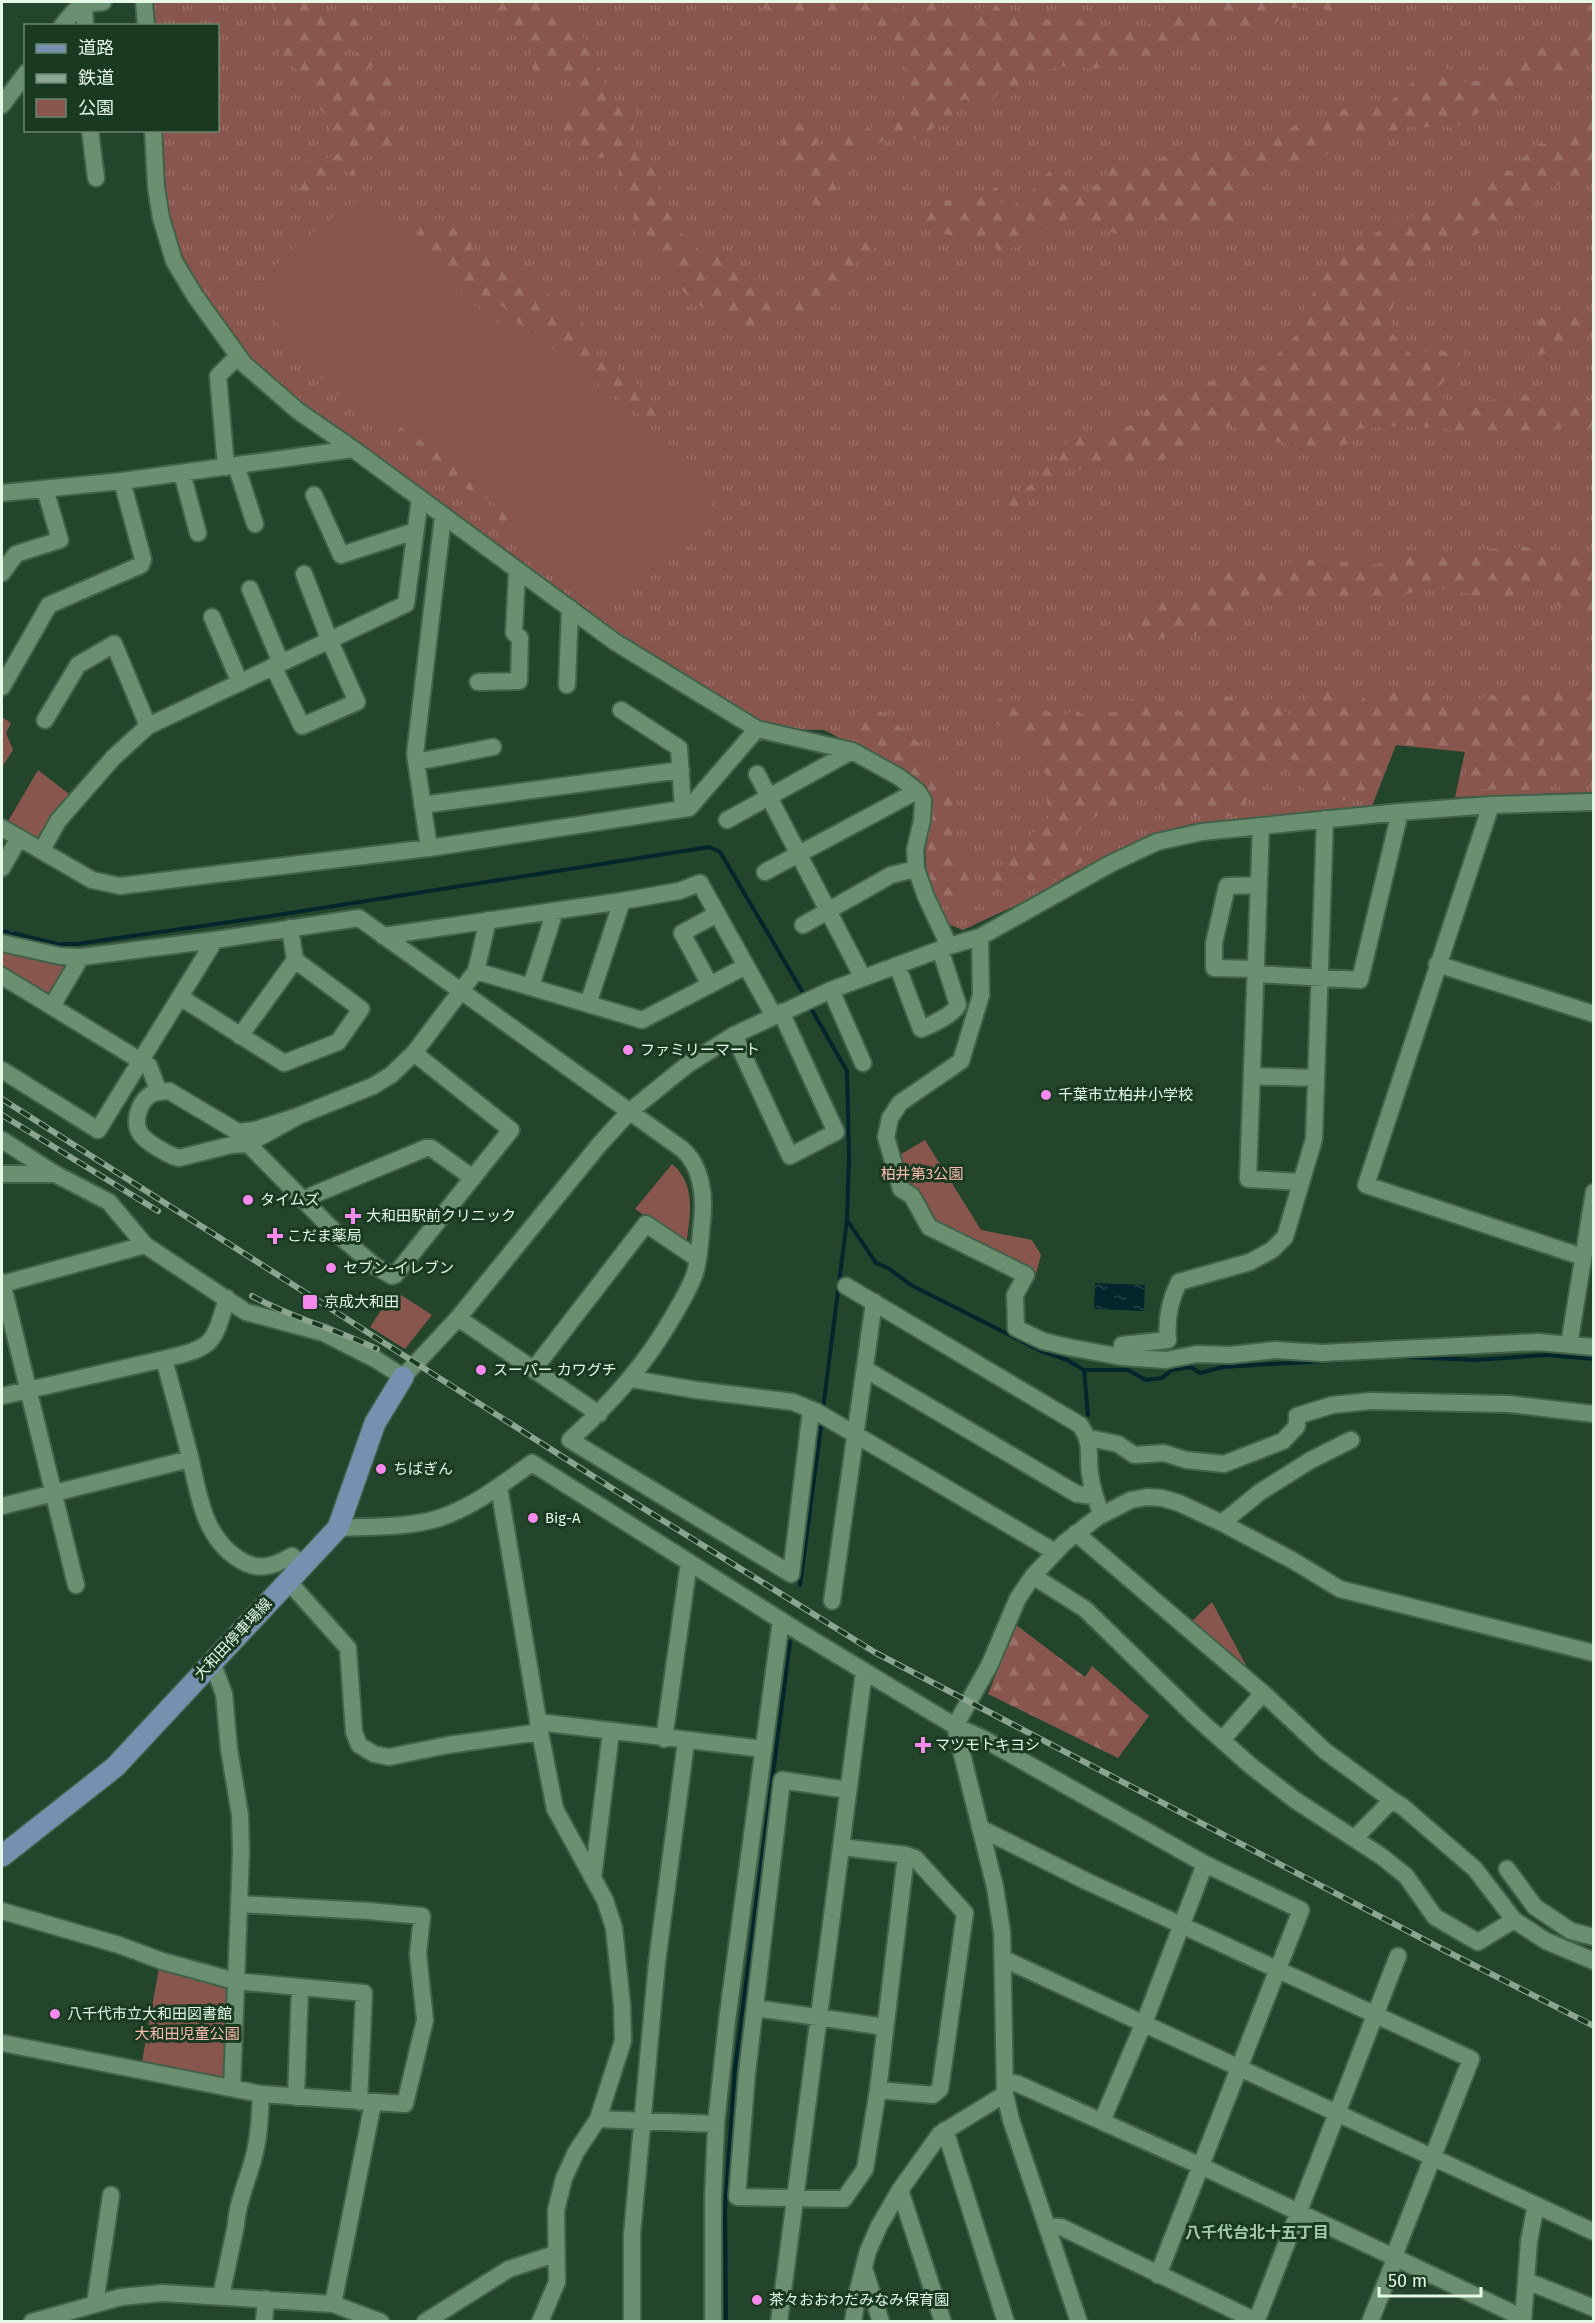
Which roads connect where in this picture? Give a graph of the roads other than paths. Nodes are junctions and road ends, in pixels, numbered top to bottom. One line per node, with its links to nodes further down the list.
1 (84, 2): 2 (street); 4 (street); 5 (street)
2 (104, 2)
3 (144, 2): 6 (street)
4 (63, 24)
5 (85, 24)
6 (146, 24)
7 (23, 81): 8 (street)
8 (2, 105)
9 (90, 132): 11 (street)
10 (153, 132): 12 (street)
11 (96, 178)
12 (238, 356): 13 (street); 14 (street)
13 (353, 449): 14 (street); 20 (street)
14 (231, 466): 15 (street); 22 (street)
15 (182, 473): 16 (street); 24 (street)
16 (122, 481): 17 (street); 35 (street)
17 (45, 489): 18 (street); 26 (street)
18 (2, 493)
19 (314, 495): 23 (street)
20 (420, 498): 21 (street); 23 (street)
21 (443, 516): 25 (street); 43 (street)
22 (255, 524)
23 (416, 531): 31 (street)
24 (198, 532)
25 (517, 571): 29 (street); 34 (street)
26 (2, 573)
27 (304, 574): 31 (street)
28 (250, 590): 32 (street)
29 (570, 608): 36 (street); 40 (street)
30 (212, 617): 33 (street)
31 (329, 639): 32 (street); 32 (street)
32 (277, 664): 33 (street)
33 (240, 682): 39 (street)
34 (478, 682)
35 (2, 685)
36 (567, 685)
37 (621, 710): 44 (street)
38 (45, 720): 39 (street)
39 (148, 726): 59 (street)
40 (757, 729): 42 (street); 51 (street)
41 (493, 747): 43 (street)
42 (852, 751): 46 (street); 47 (street)
43 (416, 762): 49 (street)
44 (681, 770): 49 (street); 51 (street)
45 (757, 774): 47 (street)
46 (917, 791): 60 (street); 62 (street)
47 (770, 798): 54 (street); 60 (street)
48 (1593, 802): 50 (street)
49 (423, 805): 58 (street)
50 (1491, 805): 52 (street); 79 (street)
51 (683, 809): 58 (street)
52 (1400, 812): 53 (street); 86 (street)
53 (1325, 819): 55 (street); 86 (street)
54 (727, 820)
55 (1260, 826): 64 (street); 73 (street)
56 (2, 828): 57 (street)
57 (19, 838): 59 (street); 61 (street)
58 (429, 848): 59 (street)
59 (42, 850)
60 (799, 854): 63 (street); 67 (street)
61 (2, 868)
62 (916, 869): 67 (street); 76 (street)
63 (765, 872)
64 (1258, 885): 83 (street); 83 (street)
65 (622, 902): 66 (street); 68 (street); 92 (street)
66 (555, 911): 69 (street); 88 (street)
67 (829, 911): 70 (street); 85 (street)
68 (717, 914): 81 (street); 87 (street)
69 (488, 920): 72 (street); 82 (street)
70 (803, 925)
71 (290, 928): 72 (street); 74 (street); 78 (street)
72 (383, 936): 90 (street)
73 (980, 937): 76 (street); 125 (street)
74 (215, 940): 77 (street); 91 (street)
75 (2, 943): 77 (street)
76 (944, 947): 80 (street); 80 (street)
77 (81, 957): 93 (street)
78 (295, 960): 97 (street); 97 (street)
79 (1437, 964): 95 (street); 116 (street)
80 (897, 965): 85 (street)
81 (746, 966): 87 (street); 94 (street)
82 (476, 970): 88 (street); 90 (street)
83 (1256, 972): 86 (street); 102 (street)
84 (2, 976): 93 (street)
85 (863, 978): 89 (street)
86 (1320, 978): 103 (street)
87 (710, 985): 92 (street)
88 (531, 986): 92 (street)
89 (831, 990): 94 (street); 100 (street)
90 (461, 992): 98 (street); 105 (street)
91 (180, 997): 97 (street); 99 (street)
92 (588, 1004)
93 (52, 1006): 99 (street)
94 (777, 1014): 96 (street); 96 (street)
95 (1593, 1014)
96 (734, 1035): 105 (street)
97 (240, 1036)
98 (414, 1053): 106 (street); 111 (street)
99 (141, 1060): 101 (street); 104 (street)
100 (863, 1063)
101 (2, 1070)
102 (1252, 1076): 103 (street); 112 (street)
103 (1316, 1078): 112 (street)
104 (159, 1092): 106 (street); 108 (street)
105 (629, 1112): 117 (street); 122 (street)
106 (298, 1116): 108 (street)
107 (2, 1140): 110 (street)
108 (248, 1144): 114 (street)
109 (2, 1174): 110 (street)
110 (55, 1174): 115 (street)
111 (473, 1178): 114 (street); 114 (street)
112 (1301, 1182): 125 (street)
113 (1593, 1192): 116 (street)
114 (304, 1201)
115 (145, 1245): 118 (street); 120 (street)
116 (1583, 1257): 123 (street)
117 (698, 1259): 127 (street); 130 (street)
118 (2, 1283): 131 (street)
119 (846, 1286): 121 (street)
120 (227, 1298): 126 (street); 129 (street)
121 (874, 1302): 128 (street); 137 (street)
122 (458, 1318): 127 (street); 129 (street)
123 (1569, 1345): 124 (street); 125 (street)
124 (1593, 1347)
125 (1122, 1357)
126 (164, 1359): 131 (street); 139 (street)
127 (534, 1369): 133 (street)
128 (865, 1370): 136 (street); 142 (street)
129 (402, 1377): 146 (main road, 大和田停車場線)
130 (632, 1379): 133 (street); 134 (street)
131 (27, 1389): 132 (street); 141 (street)
132 (2, 1396)
133 (599, 1414): 134 (street)
134 (819, 1414): 136 (street)
135 (1593, 1414): 137 (street)
136 (855, 1435): 148 (street); 153 (street)
137 (1089, 1438): 142 (street)
138 (1352, 1440): 145 (street)
139 (190, 1459): 141 (street); 150 (street)
140 (499, 1487): 146 (street); 149 (street); 160 (street)
141 (54, 1494): 143 (street); 152 (street)
142 (1094, 1496): 144 (street)
143 (2, 1506)
144 (1108, 1511): 145 (street); 147 (street)
145 (1222, 1523): 155 (street)
146 (338, 1528): 150 (main road, 大和田停車場線)
147 (1076, 1533): 148 (street); 158 (street)
148 (1055, 1552): 151 (street)
149 (689, 1562): 154 (street); 162 (street)
150 (295, 1573): 156 (main road, 大和田停車場線); 160 (street)
151 (1033, 1576): 159 (street); 163 (street)
152 (75, 1585)
153 (832, 1601)
154 (781, 1620): 157 (street); 165 (street)
155 (1593, 1653)
156 (212, 1662): 172 (main road, 大和田停車場線); 176 (street)
157 (864, 1671): 159 (street); 166 (street)
158 (1263, 1693): 163 (street); 167 (street)
159 (955, 1726): 168 (street); 173 (street)
160 (539, 1727): 161 (street); 175 (street)
161 (611, 1732): 162 (street); 175 (street)
162 (664, 1739): 164 (street)
163 (1222, 1740): 169 (street)
164 (686, 1742): 165 (street); 202 (street)
165 (764, 1749): 204 (street)
166 (849, 1790): 170 (street); 187 (street)
167 (1392, 1800): 169 (street); 178 (street)
168 (980, 1828): 179 (street); 182 (street)
169 (1355, 1838): 178 (street)
170 (842, 1847): 171 (street); 189 (street)
171 (906, 1855): 191 (street); 196 (street)
172 (2, 1856)
173 (1205, 1864): 179 (street); 184 (street)
174 (1507, 1869): 180 (street)
175 (593, 1878): 201 (street)
176 (239, 1904): 185 (street); 199 (street)
177 (2, 1911): 185 (street)
178 (1514, 1920): 183 (street)
179 (1181, 1924): 184 (street); 190 (street)
180 (1593, 1937)
181 (1398, 1956): 188 (street)
182 (1004, 1959): 190 (street); 195 (street)
183 (1593, 1961)
184 (1277, 1969): 188 (street); 193 (street)
185 (235, 1981): 186 (street); 194 (street)
186 (300, 1987): 198 (street); 199 (street)
187 (755, 2008): 189 (street); 210 (street)
188 (1375, 2013): 200 (street); 206 (street)
189 (819, 2017): 191 (street); 210 (street)
190 (1144, 2023): 193 (street); 203 (street)
191 (885, 2027): 196 (street)
192 (2, 2043): 194 (street)
193 (1239, 2068): 200 (street); 207 (street)
194 (232, 2088): 197 (street)
195 (1005, 2088): 203 (street); 205 (street); 213 (street)
196 (878, 2090): 210 (street)
197 (261, 2094): 198 (street); 221 (street)
198 (296, 2097): 199 (street)
199 (366, 2102): 224 (street)
200 (1336, 2113): 206 (street); 212 (street)
201 (598, 2119): 202 (street); 215 (street)
202 (644, 2119): 204 (street); 234 (street)
203 (1102, 2121): 207 (street)
204 (716, 2124): 235 (street)
205 (945, 2130): 208 (street); 240 (street)
206 (1432, 2157): 211 (street); 216 (street)
207 (1201, 2166): 212 (street); 218 (street)
208 (900, 2190): 217 (street); 239 (street)
209 (111, 2195): 223 (street)
210 (795, 2198): 236 (street)
211 (1536, 2205): 214 (street); 219 (street)
212 (1298, 2212): 216 (street); 226 (street)
213 (1049, 2227): 218 (street); 241 (street)
214 (1593, 2232)
215 (555, 2254): 220 (street); 231 (street)
216 (1395, 2257): 227 (street); 242 (street)
217 (863, 2265): 237 (street); 238 (street)
218 (1158, 2275): 226 (street)
219 (1527, 2281): 225 (street); 227 (street)
220 (553, 2293): 232 (street); 233 (street)
221 (221, 2296): 222 (street); 223 (street)
222 (266, 2299): 224 (street); 229 (street)
223 (95, 2304): 228 (street)
224 (333, 2304): 230 (street)
225 (1593, 2308)
226 (1258, 2320)
227 (1523, 2320)
228 (32, 2322)
229 (264, 2322)
230 (381, 2322)
231 (425, 2322)
232 (540, 2322)
233 (554, 2322)
234 (632, 2322)
235 (713, 2322)
236 (779, 2322)
237 (853, 2322)
238 (881, 2322)
239 (943, 2322)
240 (1006, 2322)
241 (1079, 2322)
242 (1370, 2322)

